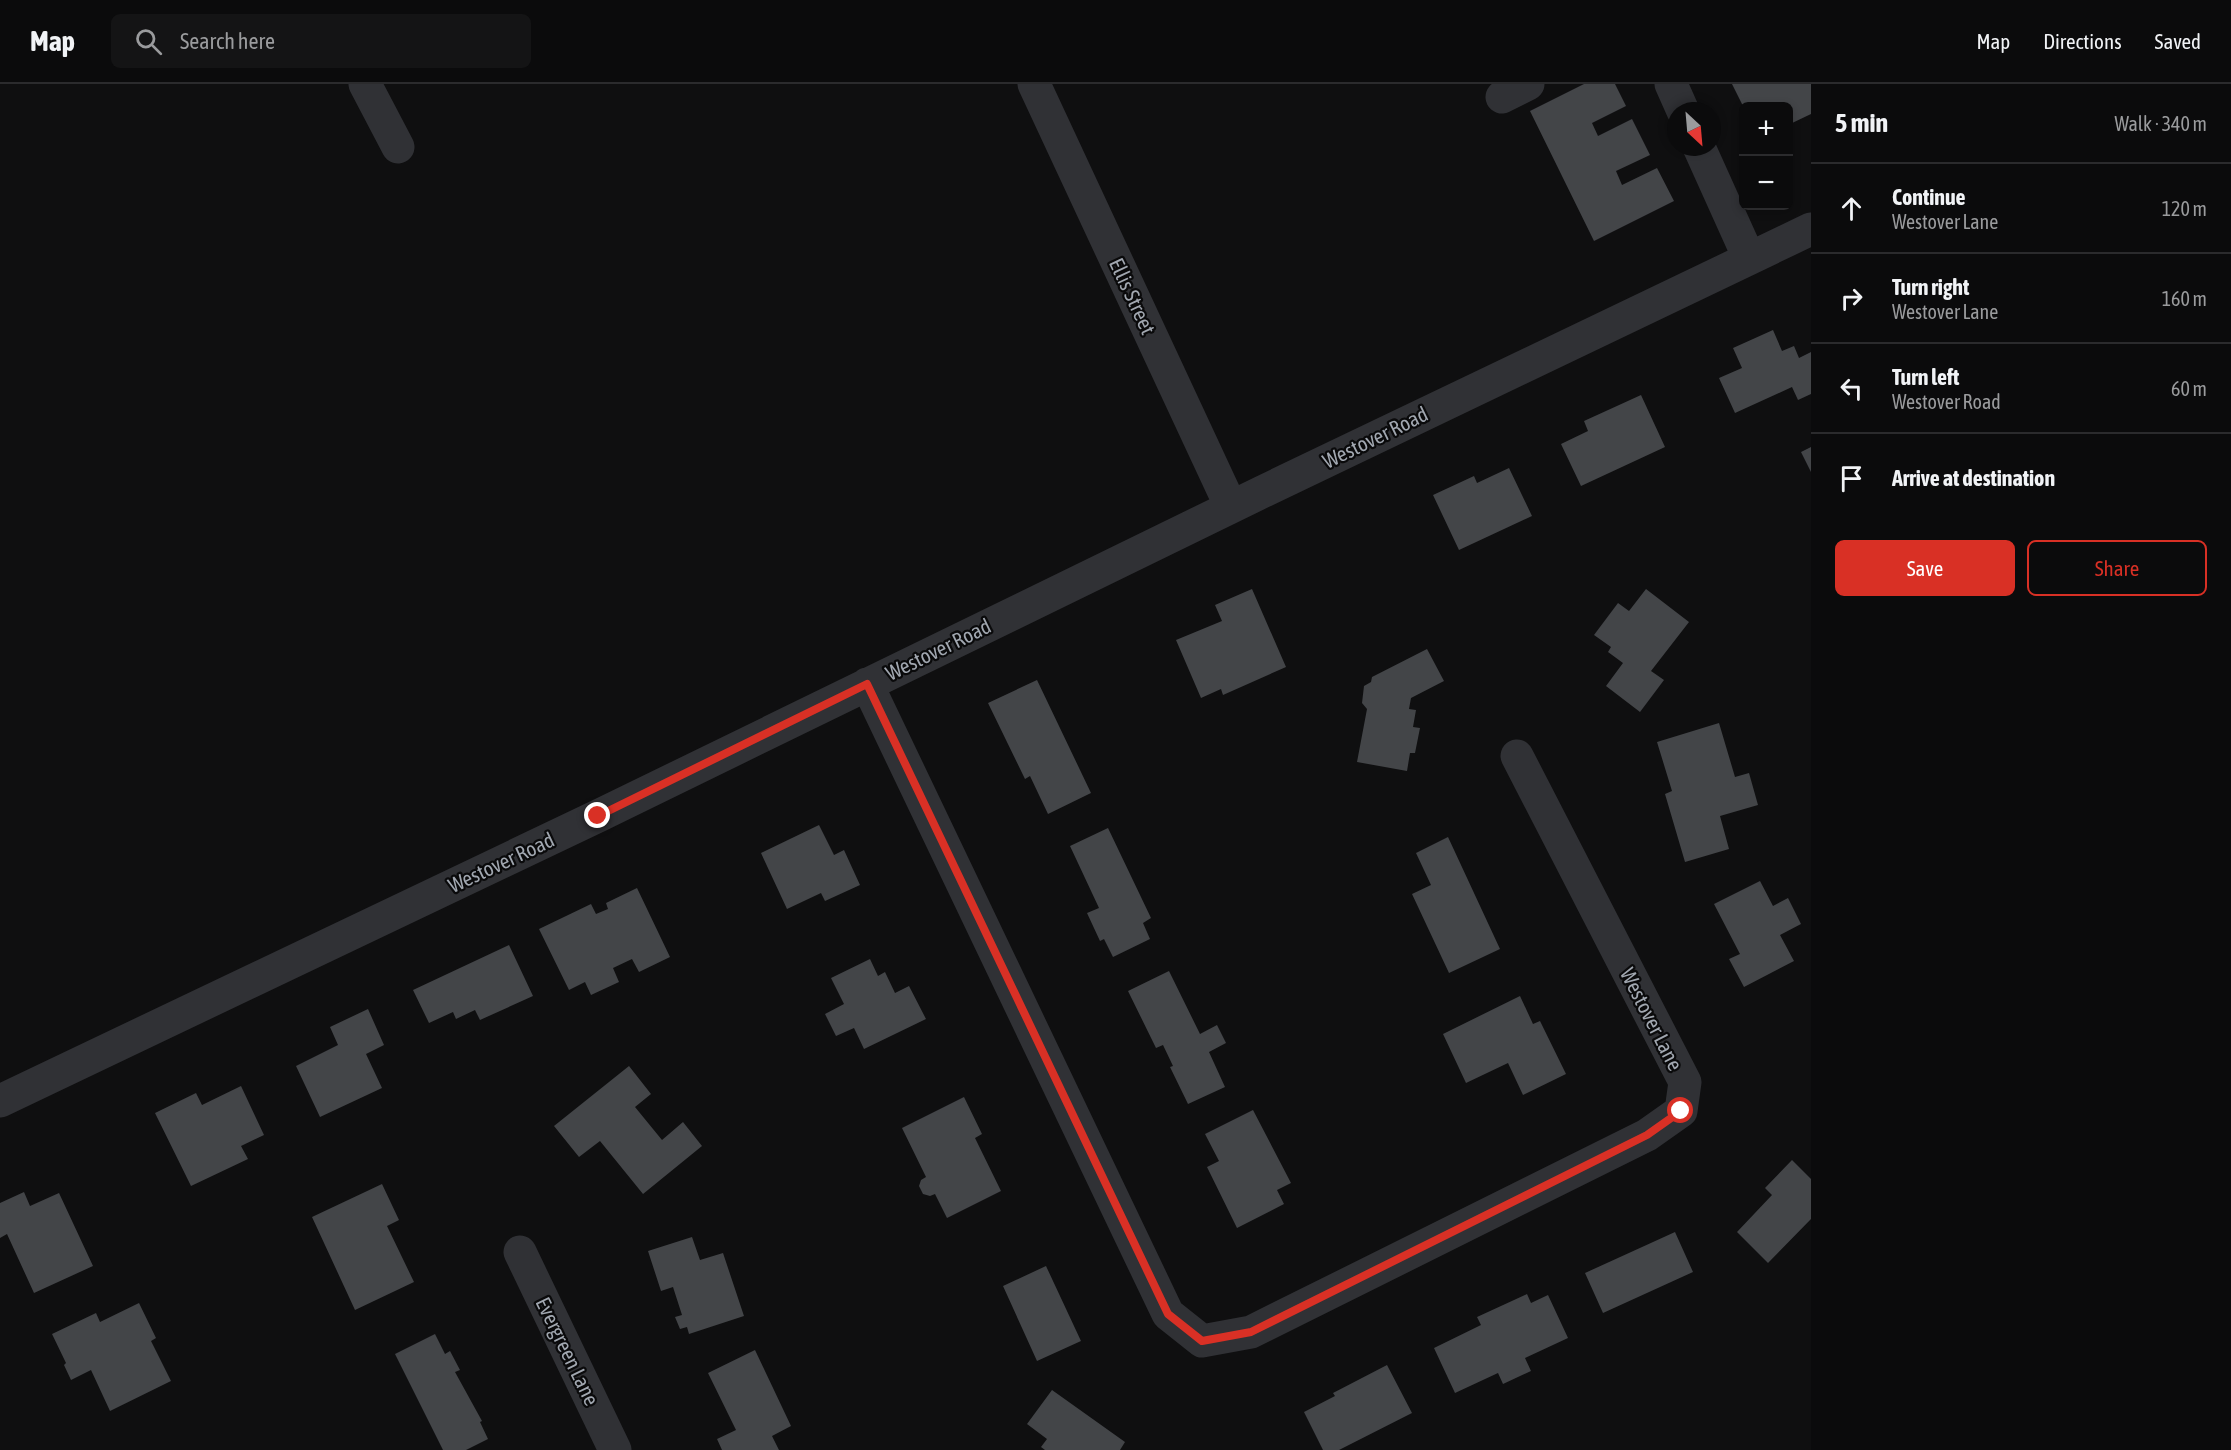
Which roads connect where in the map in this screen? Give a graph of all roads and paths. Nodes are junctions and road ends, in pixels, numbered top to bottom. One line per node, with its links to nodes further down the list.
1 (365, 84): 5 (street)
2 (1034, 84): 9 (street, Ellis Street)
3 (1671, 84): 4 (street)
4 (1679, 102)
5 (398, 147)
6 (1703, 156): 8 (street)
7 (1811, 229): 8 (street, Westover Road)
8 (1749, 258): 9 (street, Westover Road)
9 (1231, 507): 10 (street, Westover Road)
10 (867, 684): 11 (street, Westover Lane); 12 (street, Westover Road)
11 (1517, 756)
12 (0, 1101)
13 (520, 1252): 14 (street, Evergreen Lane)
14 (615, 1450)

